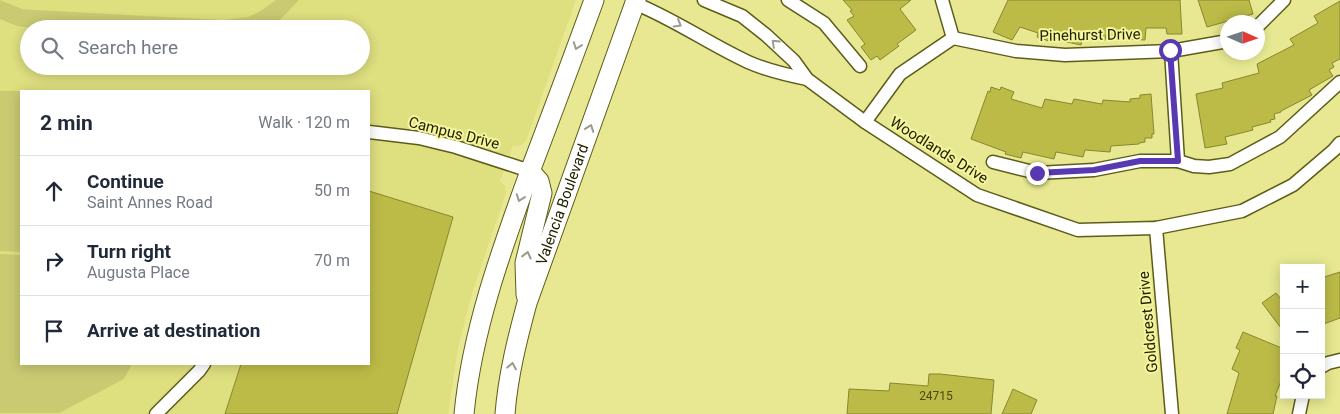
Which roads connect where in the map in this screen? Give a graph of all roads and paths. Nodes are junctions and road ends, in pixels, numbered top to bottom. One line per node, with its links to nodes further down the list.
1 (594, 0): 19 (main road, one-way to 19)
2 (704, 0): 12 (street, Woodlands Drive, one-way to 2)
3 (788, 0): 11 (street)
4 (942, 0): 8 (street)
5 (1284, 0): 7 (street)
6 (635, 2): 12 (street, Woodlands Drive, one-way to 12); 21 (main road, Valencia Boulevard, one-way to 6)
7 (1265, 19)
8 (953, 38): 10 (street, Pinehurst Drive); 14 (street)
9 (1220, 42): 10 (street, Pinehurst Drive)
10 (1170, 50): 17 (street)
11 (860, 66)
12 (807, 80): 14 (street, Woodlands Drive)
13 (1340, 82): 17 (street)
14 (865, 122): 20 (street, Woodlands Drive)
15 (370, 132): 19 (street, Campus Drive)
16 (1340, 143): 20 (street, Woodlands Drive)
17 (1178, 161): 18 (street)
18 (993, 162)
19 (530, 171): 21 (main road, one-way to 19); 27 (main road, one-way to 27)
20 (1156, 228): 29 (street, Goldcrest Drive)
21 (527, 303): 28 (main road, Valencia Boulevard, one-way to 21)
22 (1340, 360): 24 (street)
23 (203, 365): 26 (street)
24 (1325, 366)
25 (1302, 399): 30 (street)
26 (156, 414)
27 (464, 414)
28 (505, 414)
29 (1172, 414)
30 (1299, 414)

